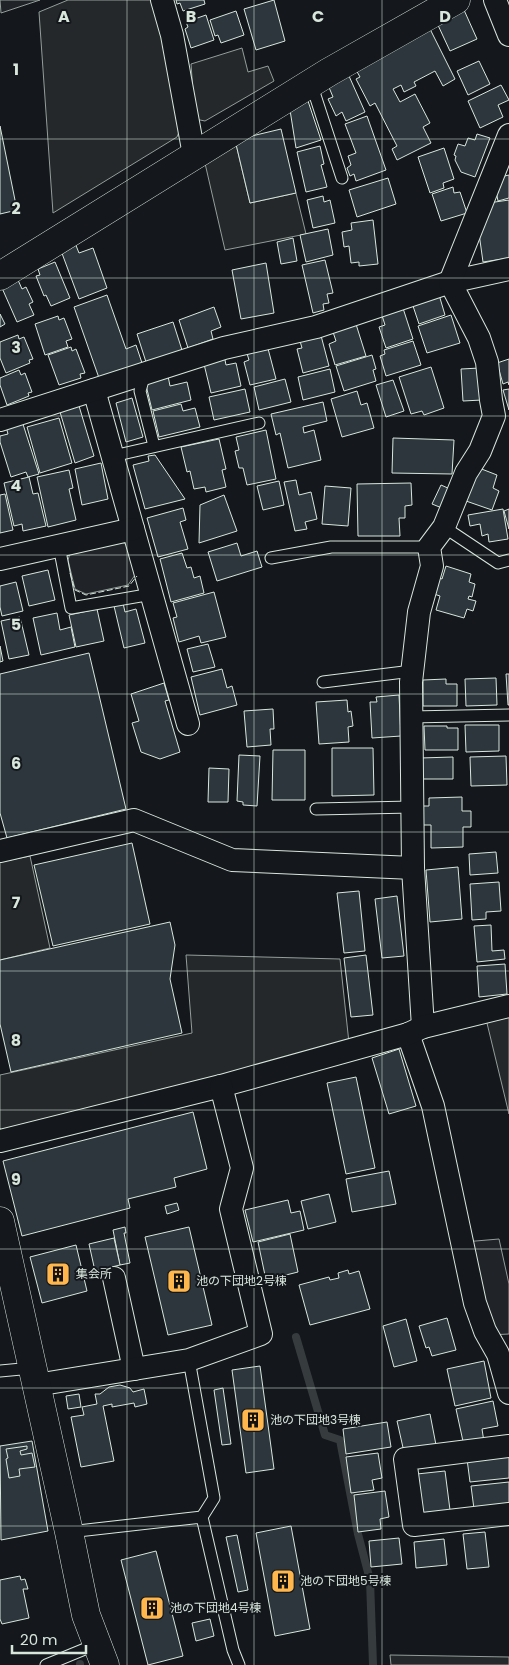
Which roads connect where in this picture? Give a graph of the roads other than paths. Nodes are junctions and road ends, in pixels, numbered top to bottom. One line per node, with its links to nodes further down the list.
1 (162, 0): 7 (street)
2 (456, 0): 5 (street)
3 (495, 0): 4 (street)
4 (509, 35)
5 (311, 83): 7 (street); 8 (lane)
6 (509, 135): 11 (street)
7 (194, 155): 10 (street)
8 (342, 178)
9 (509, 269): 11 (street)
10 (0, 276)
11 (450, 282): 12 (street); 18 (street)
12 (144, 374): 13 (street); 16 (lane)
13 (94, 390): 14 (street); 17 (street)
14 (0, 420)
15 (259, 423): 16 (lane)
16 (154, 446): 17 (lane)
17 (113, 456): 19 (street)
18 (444, 527): 21 (street); 24 (lane)
19 (133, 529): 20 (street); 25 (street)
20 (59, 546): 23 (street); 25 (lane)
21 (429, 547): 22 (lane); 26 (street)
22 (272, 558)
23 (0, 559)
24 (509, 560)
25 (152, 594): 30 (street)
26 (412, 670): 27 (lane); 29 (street)
27 (323, 682)
28 (509, 715): 29 (lane)
29 (411, 717): 31 (street)
30 (188, 724)
31 (412, 807): 32 (lane); 34 (street)
32 (316, 808)
33 (0, 851): 34 (street)
34 (413, 868): 36 (street)
35 (509, 1006): 36 (street)
36 (415, 1030): 37 (street); 45 (street)
37 (221, 1086): 38 (street); 41 (street)
38 (0, 1141)
39 (0, 1221): 44 (street)
40 (114, 1278): 42 (street)
41 (189, 1360): 42 (street); 48 (lane)
42 (134, 1369): 44 (street)
43 (0, 1371): 44 (lane)
44 (34, 1377): 49 (street)
45 (509, 1393)
46 (509, 1446): 47 (street)
47 (509, 1514)
48 (202, 1517): 49 (lane); 52 (lane)
49 (69, 1532): 50 (street)
50 (101, 1654): 51 (lane)
51 (46, 1665)
52 (239, 1665)

